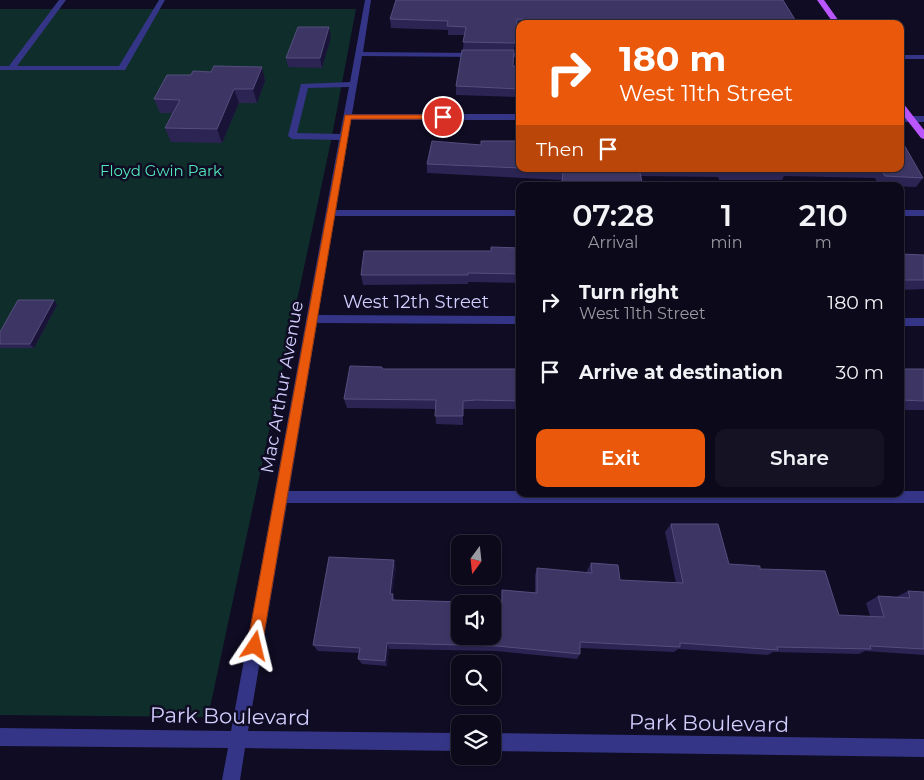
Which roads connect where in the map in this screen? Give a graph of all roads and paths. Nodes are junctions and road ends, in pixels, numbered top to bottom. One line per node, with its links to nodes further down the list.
1 (63, 0): 11 (street)
2 (162, 0): 11 (street)
3 (368, 0): 6 (street, Mac Arthur Avenue)
4 (820, 0): 5 (main road)
5 (835, 20)
6 (359, 54): 7 (street); 12 (street, Mac Arthur Avenue)
7 (516, 55)
8 (904, 57): 9 (street)
9 (924, 57)
10 (0, 68): 11 (street)
11 (11, 68)
12 (353, 84): 14 (street, Mac Arthur Avenue); 20 (street)
13 (904, 110): 17 (main road)
14 (348, 117): 15 (street); 20 (street, Mac Arthur Avenue)
15 (516, 117)
16 (904, 119): 17 (street)
17 (911, 119): 18 (street); 19 (main road)
18 (924, 119)
19 (924, 136)
20 (344, 137): 21 (street, Mac Arthur Avenue)
21 (331, 213): 22 (street); 25 (street, Mac Arthur Avenue)
22 (516, 213)
23 (904, 213): 24 (street)
24 (924, 213)
25 (312, 319): 26 (street, West 12th Street); 29 (street, Mac Arthur Avenue)
26 (516, 320)
27 (904, 322): 28 (street)
28 (924, 322)
29 (281, 497): 30 (street); 32 (street, Mac Arthur Avenue)
30 (924, 497)
31 (0, 737): 32 (street, Park Boulevard)
32 (238, 739): 33 (street, Park Boulevard); 36 (street, Mac Arthur Avenue)
33 (451, 742)
34 (501, 742): 35 (street, Park Boulevard)
35 (924, 748)
36 (231, 780)

